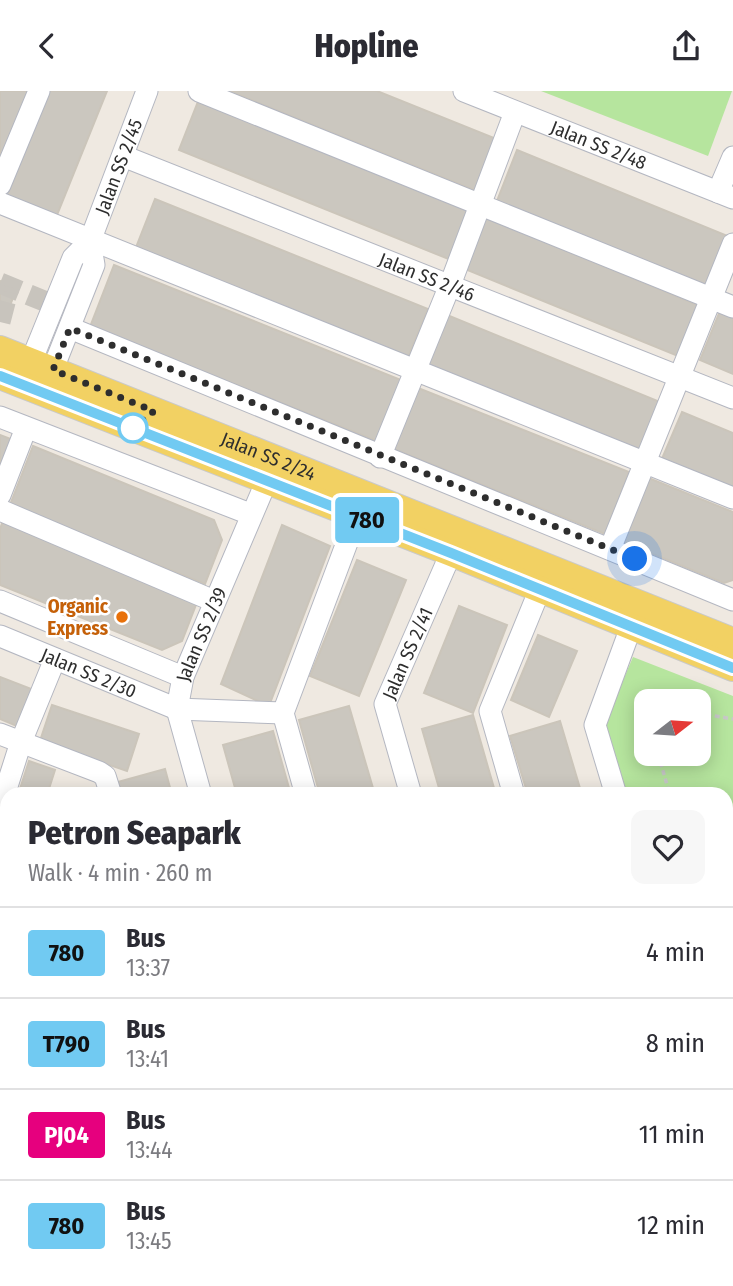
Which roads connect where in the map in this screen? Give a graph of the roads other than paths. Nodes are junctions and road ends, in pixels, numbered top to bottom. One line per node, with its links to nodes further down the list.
1 (39, 91): 8 (street)
2 (148, 91): 6 (street, Jalan SS 2/45)
3 (199, 91): 11 (street)
4 (464, 91): 5 (street, Jalan SS 2/48)
5 (515, 112): 9 (street, Jalan SS 2/48); 11 (street)
6 (123, 156): 12 (street, Jalan SS 2/45); 14 (street, Jalan SS 2/46)
7 (733, 157): 9 (street)
8 (0, 185)
9 (726, 195)
10 (0, 204): 12 (street)
11 (480, 205): 14 (street); 15 (street)
12 (90, 241): 17 (street, Jalan SS 2/45); 19 (street); 20 (street, Jalan SS 2/45)
13 (733, 244): 15 (street)
14 (450, 285): 19 (street); 21 (street, Jalan SS 2/46)
15 (711, 298): 16 (street); 21 (street)
16 (733, 307)
17 (70, 328): 20 (street, Jalan SS 2/45); 25 (street)
18 (0, 349): 20 (main road, Jalan SS 2/24)
19 (415, 371): 25 (street); 26 (street)
20 (30, 377): 27 (main road, Jalan SS 2/24); 40 (main road, Jalan SS 2/24)
21 (680, 377): 22 (street, Jalan SS 2/46); 26 (street)
22 (733, 398)
23 (0, 417): 24 (street)
24 (26, 428): 28 (street); 31 (street)
25 (380, 457): 33 (street)
26 (645, 463): 29 (street); 33 (street)
27 (267, 480): 31 (street, Jalan SS 2/39); 32 (main road, Jalan SS 2/24)
28 (0, 495)
29 (733, 498)
30 (0, 510): 38 (street)
31 (250, 514): 38 (street, Jalan SS 2/39)
32 (357, 516): 34 (main road, Jalan SS 2/24); 46 (street)
33 (610, 549): 36 (street)
34 (451, 553): 35 (main road, Jalan SS 2/24); 53 (street, Jalan SS 2/41)
35 (540, 589): 39 (main road, Jalan SS 2/24); 54 (street)
36 (733, 600)
37 (0, 601): 44 (street)
38 (214, 601): 44 (street, Jalan SS 2/39)
39 (631, 627): 43 (main road, Jalan SS 2/24); 55 (street)
40 (726, 631)
41 (0, 636): 42 (street, Jalan SS 2/30)
42 (55, 659): 45 (street, Jalan SS 2/30); 48 (street)
43 (733, 668)
44 (183, 677): 45 (street, Jalan SS 2/39)
45 (177, 709): 46 (street); 51 (street, Jalan SS 2/39)
46 (283, 713): 52 (street)
47 (0, 734): 48 (street)
48 (21, 742): 49 (street); 50 (street)
49 (7, 787)
50 (108, 787)
51 (199, 787)
52 (304, 787)
53 (409, 787)
54 (512, 787)
55 (614, 787)

